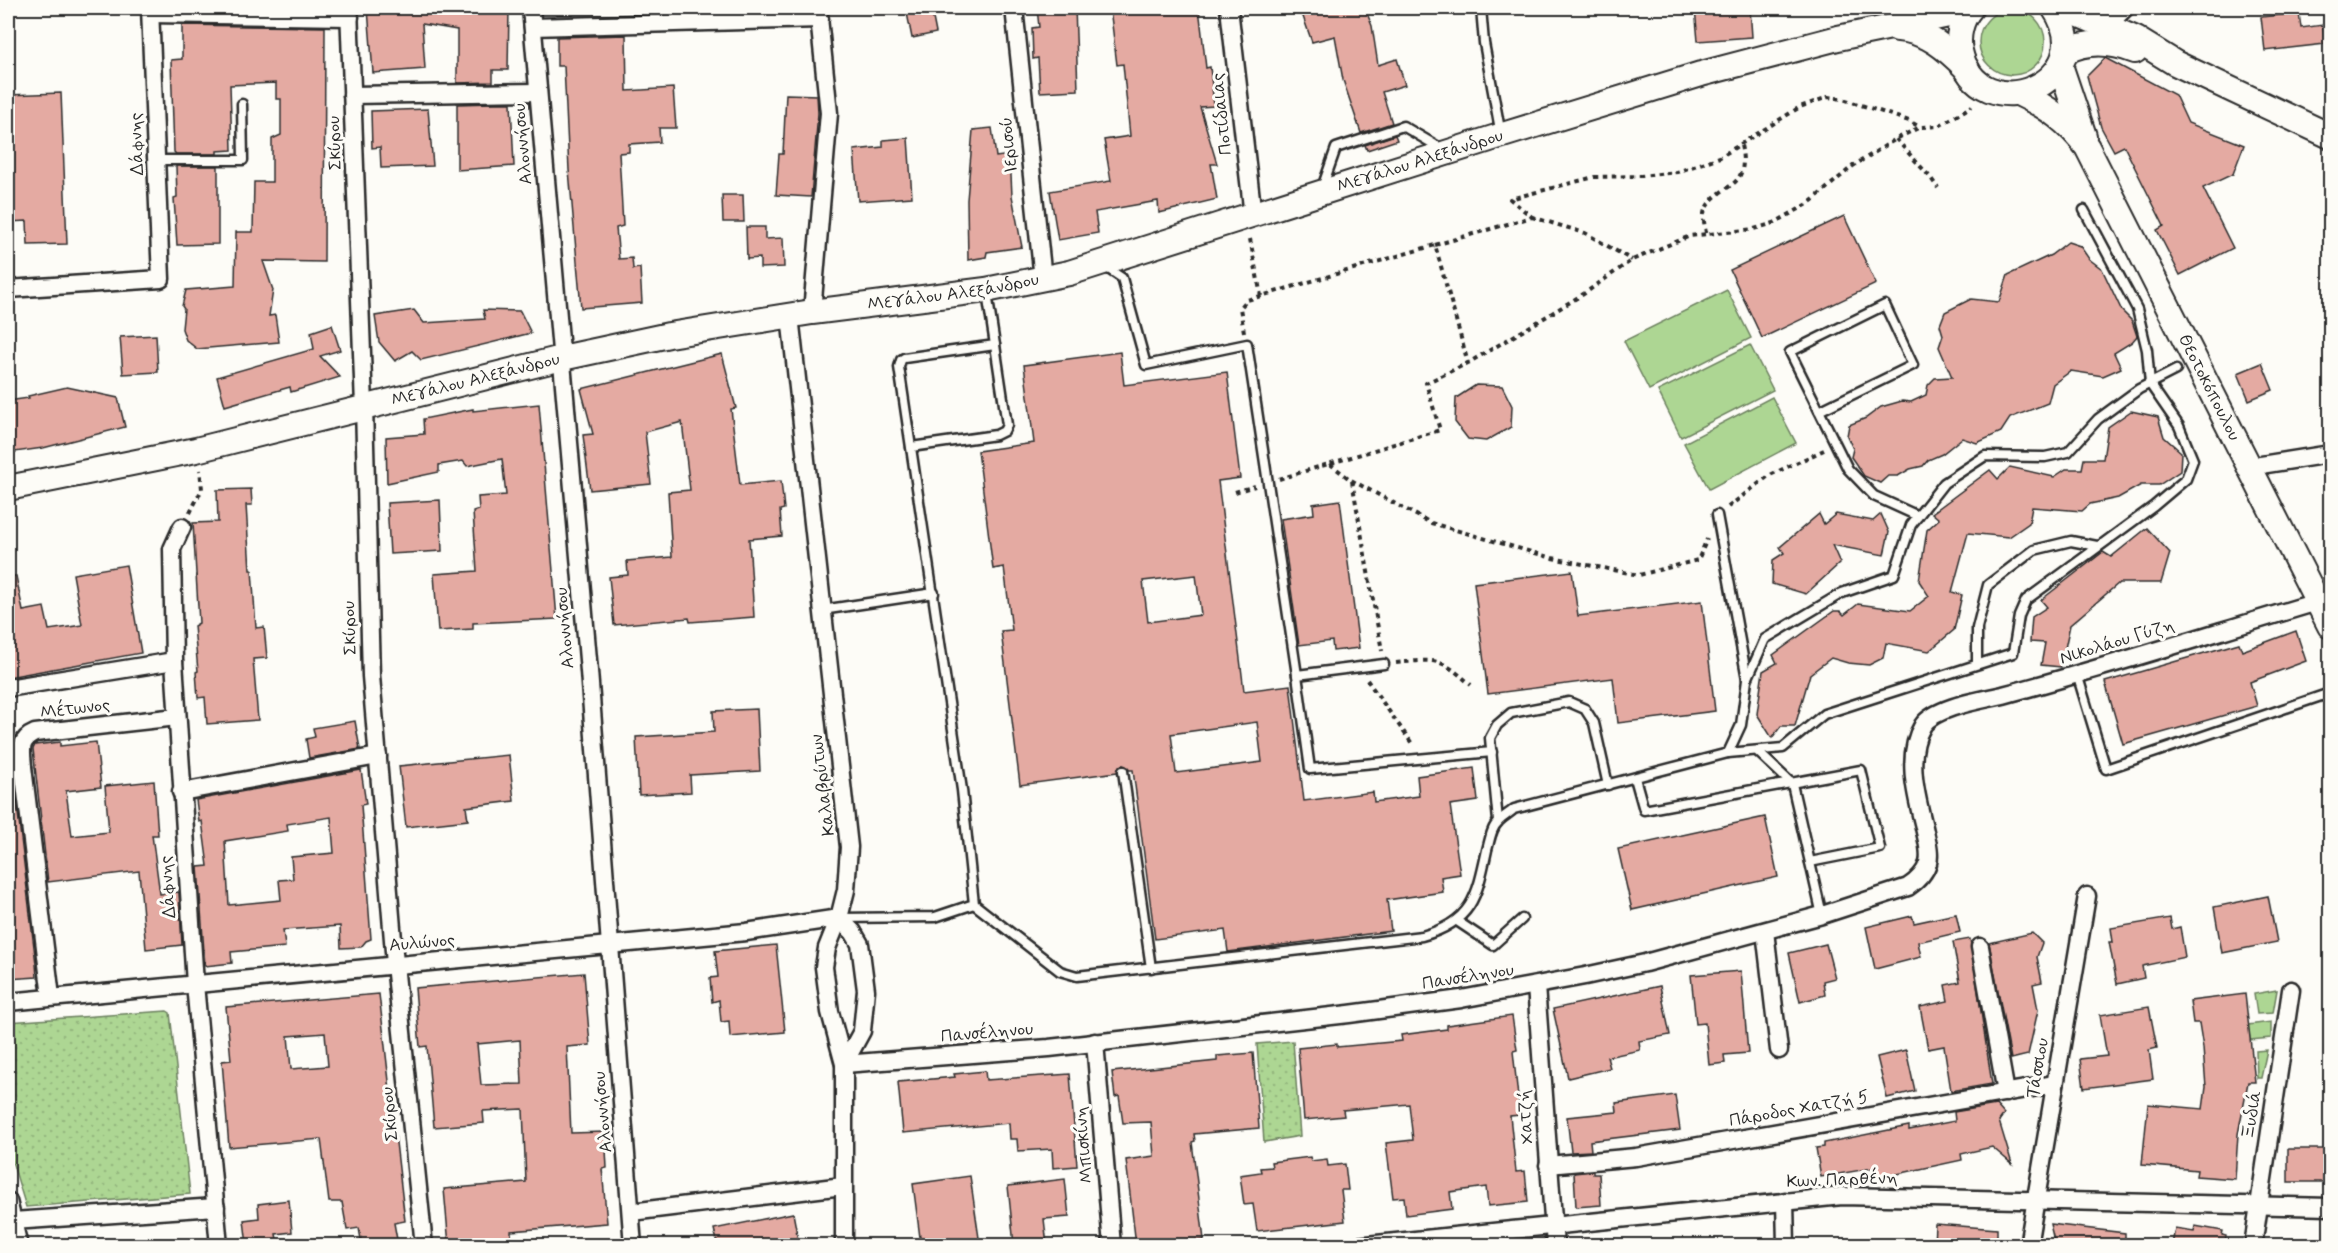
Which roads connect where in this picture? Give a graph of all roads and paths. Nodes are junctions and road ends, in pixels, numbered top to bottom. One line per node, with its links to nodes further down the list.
1 (531, 8): 12 (street, Αλοννήσου)
2 (1014, 8): 40 (street, Ιερισού)
3 (1229, 8): 34 (street, Ποτίδαιας)
4 (1481, 8): 24 (lane)
5 (2054, 8): 15 (main road)
6 (2062, 8): 13 (main road)
7 (2125, 8): 13 (street)
8 (1970, 9): 14 (main road); 17 (main road)
9 (151, 11): 10 (street); 30 (street, Δάφνης)
10 (350, 12): 20 (street, Σκύρου)
11 (819, 13): 12 (street); 44 (street, Καλαβρύτων)
12 (533, 27): 18 (street, Αλοννήσου)
13 (2106, 27): 16 (main road)
14 (1880, 28): 17 (main road); 24 (main road, Μεγάλου Αλεξάνδρου)
15 (2062, 58): 16 (main road); 19 (main road); 28 (main road)
16 (2175, 63): 25 (main road)
17 (1968, 69): 19 (main road)
18 (538, 92): 20 (street); 47 (street, Αλοννήσου)
19 (2020, 93): 28 (main road)
20 (352, 95): 51 (street, Σκύρου)
21 (242, 104): 30 (lane)
22 (1972, 106): 23 (path)
23 (1920, 127): 26 (path); 27 (path)
24 (1501, 135): 29 (main road, Μεγάλου Αλεξάνδρου)
25 (2331, 136)
26 (1896, 139): 31 (path); 36 (path)
27 (1741, 145): 35 (path); 36 (path)
28 (2087, 147): 58 (main road, Θεοτοκόπουλου)
29 (1448, 152): 32 (main road, Μεγάλου Αλεξάνδρου); 32 (lane)
30 (157, 160): 41 (street, Δάφνης)
31 (1938, 188)
32 (1320, 194): 34 (main road, Μεγάλου Αλεξάνδρου)
33 (2084, 210): 50 (lane)
34 (1253, 216): 39 (main road, Μεγάλου Αλεξάνδρου); 43 (path)
35 (1532, 217): 37 (path); 38 (path)
36 (1706, 233): 38 (path)
37 (1435, 245): 43 (path); 48 (path)
38 (1632, 260): 48 (path)
39 (1101, 264): 40 (main road, Μεγάλου Αλεξάνδρου); 45 (lane)
40 (1043, 279): 42 (main road, Μεγάλου Αλεξάνδρου)
41 (8, 290)
42 (986, 290): 44 (main road, Μεγάλου Αλεξάνδρου); 46 (lane)
43 (1261, 296): 45 (path)
44 (801, 314): 47 (main road, Μεγάλου Αλεξάνδρου); 69 (street, Καλαβρύτων)
45 (1246, 344): 60 (lane)
46 (995, 345): 54 (lane); 54 (lane)
47 (562, 358): 51 (main road, Μεγάλου Αλεξάνδρου); 103 (street, Αλοννήσου)
48 (1468, 363): 57 (path)
49 (2176, 370): 50 (lane)
50 (2150, 384): 64 (lane); 66 (lane)
51 (364, 406): 55 (main road, Μεγάλου Αλεξάνδρου); 86 (street, Σκύρου)
52 (1819, 411): 52 (lane); 53 (lane)
53 (1836, 444): 63 (path); 64 (lane)
54 (912, 447): 67 (lane)
55 (196, 450): 61 (main road, Μεγάλου Αλεξάνδρου); 65 (path)
56 (2331, 454): 58 (street)
57 (1329, 464): 59 (path); 60 (path)
58 (2248, 468): 68 (main road, Θεοτοκόπουλου)
59 (1351, 480): 63 (path); 72 (path)
60 (1269, 482): 62 (path); 76 (lane)
61 (8, 488)
62 (1235, 492)
63 (1717, 515): 77 (lane)
64 (1918, 516): 77 (lane)
65 (182, 527): 71 (street, Δάφνης)
66 (2097, 546): 73 (lane); 73 (lane)
67 (934, 593): 69 (lane); 97 (lane)
68 (2317, 602): 70 (main road, Θεοτοκόπουλου); 75 (street, Νικολάου Γύζη)
69 (822, 610): 99 (street, Καλαβρύτων)
70 (2331, 626)
71 (174, 661): 79 (street); 81 (street, Δάφνης)
72 (1384, 664): 74 (lane); 78 (path)
73 (1977, 664): 84 (lane)
74 (1357, 667): 76 (lane); 87 (path)
75 (2077, 674): 80 (lane); 82 (street, Νικολάου Γύζη)
76 (1297, 675): 87 (lane)
77 (1747, 680): 85 (lane)
78 (1471, 685)
79 (8, 688)
80 (2331, 693)
81 (177, 717): 88 (street, Μέτωνος); 93 (street, Δάφνης)
82 (1927, 719): 98 (street, Πανσέληνου)
83 (1492, 752): 87 (lane); 92 (lane); 94 (lane)
84 (1758, 752): 85 (lane); 91 (lane)
85 (1728, 753): 90 (lane)
86 (378, 756): 93 (street); 105 (street, Σκύρου)
87 (1423, 758)
88 (15, 768): 110 (street)
89 (1123, 771): 106 (lane)
90 (1635, 778): 91 (lane); 92 (lane)
91 (1792, 784): 95 (lane); 95 (lane)
92 (1608, 785): 94 (lane)
93 (181, 792): 107 (street, Δάφνης)
94 (1498, 821): 101 (lane)
95 (1810, 862): 98 (lane)
96 (2087, 896): 115 (street, Τάσσιου)
97 (974, 904): 99 (lane); 106 (lane)
98 (1822, 915): 102 (street, Πανσέληνου)
99 (839, 918): 103 (street, Αυλώνος); 114 (street, Καλαβρύτων); 114 (street)
100 (1522, 919): 101 (lane)
101 (1457, 921): 106 (lane)
102 (1765, 931): 108 (street, Πανσέληνου); 113 (street)
103 (610, 945): 105 (street, Αυλώνος); 125 (street, Αλοννήσου)
104 (1980, 947): 116 (street)
105 (395, 964): 107 (street, Αυλώνος); 130 (street, Σκύρου)
106 (1151, 968)
107 (195, 984): 110 (street, Αυλώνος); 123 (street, Δάφνης)
108 (1536, 986): 112 (street, Πανσέληνου); 117 (street, Χατζή)
109 (2291, 990): 122 (street, Ξυδιά)
110 (51, 997): 111 (street, Αυλώνος)
111 (8, 1002)
112 (1095, 1042): 114 (street, Πανσέληνου); 133 (street, Μπισκίνη)
113 (1779, 1050)
114 (844, 1064): 118 (street, Καλαβρύτων)
115 (2055, 1084): 116 (street, Πάροδος Χατζή 5); 120 (street, Τάσσιου)
116 (2006, 1094): 117 (street, Πάροδος Χατζή 5)
117 (1548, 1165): 127 (street, Χατζή)
118 (843, 1186): 125 (street); 132 (street, Καλαβρύτων)
119 (8, 1201): 126 (street)
120 (2035, 1201): 121 (street, Κων. Παρθένη); 122 (street, Κων. Παρθένη); 137 (street, Τάσσιου)
121 (1785, 1202): 127 (street, Κων. Παρθένη); 136 (street)
122 (2258, 1205): 124 (street, Κων. Παρθένη); 138 (street, Ξυδιά)
123 (216, 1207): 126 (street); 129 (street, Δάφνης)
124 (2331, 1207)
125 (631, 1212): 131 (street, Αλοννήσου)
126 (13, 1221): 128 (street)
127 (1553, 1226): 134 (street, Κων. Παρθένη); 135 (street, Χατζή)
128 (19, 1245)
129 (219, 1245)
130 (424, 1245)
131 (633, 1245)
132 (844, 1245)
133 (1112, 1245)
134 (1357, 1245)
135 (1555, 1245)
136 (1786, 1245)
137 (2028, 1245)
138 (2253, 1245)

